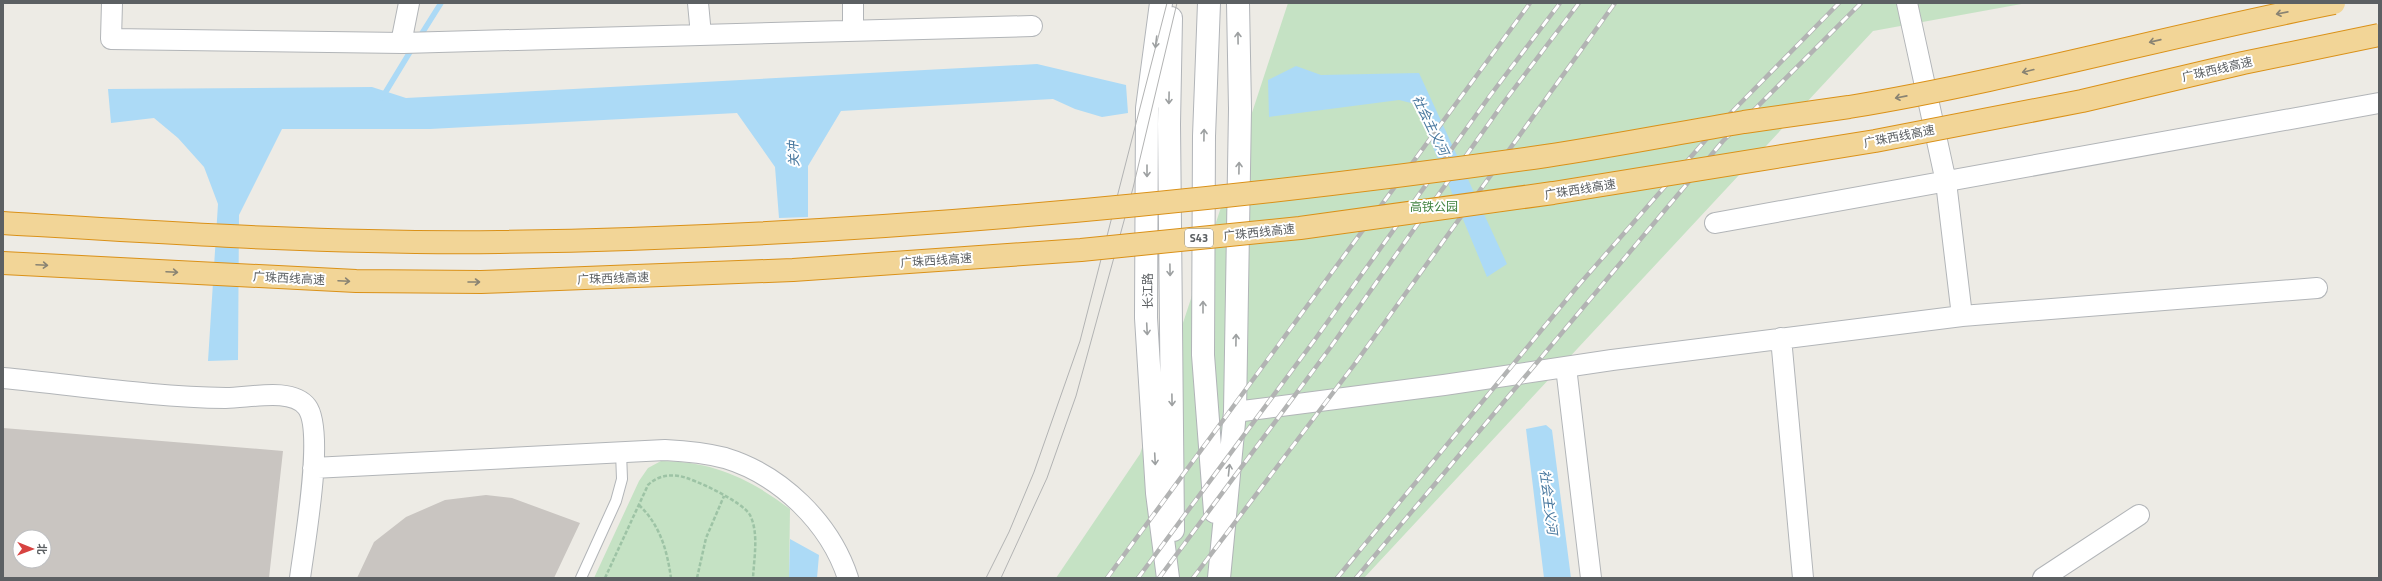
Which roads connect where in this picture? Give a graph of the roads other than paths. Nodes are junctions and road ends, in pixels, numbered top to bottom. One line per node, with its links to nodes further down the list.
1 (112, 3): 15 (street)
2 (409, 3): 15 (street)
3 (698, 3): 13 (street)
4 (853, 3): 12 (street)
5 (1161, 3): 34 (main road, 长江路, one-way to 34)
6 (1171, 3): 35 (main road, 长江路, one-way to 35)
7 (1209, 3): 30 (main road, one-way to 7)
8 (1238, 3): 26 (main road, one-way to 8)
9 (1907, 3): 17 (street)
10 (2334, 3): 18 (highway, one-way to 18, bridge)
11 (1032, 26): 12 (street)
12 (853, 31): 13 (street)
13 (701, 35): 15 (street)
14 (2379, 35): 20 (highway, 广珠西线高速 / S43, one-way to 14, bridge)
15 (402, 43)
16 (2379, 103): 17 (street)
17 (1946, 182): 19 (street); 22 (street)
18 (3, 223)
19 (1715, 223)
20 (3, 263)
21 (2317, 288): 22 (street)
22 (1962, 316): 23 (street)
23 (1781, 338): 24 (street); 37 (street)
24 (1566, 367): 26 (street); 36 (street)
25 (3, 378): 28 (street)
26 (1235, 412): 30 (main road, one-way to 26)
27 (621, 452): 28 (street); 32 (lane); 33 (street)
28 (313, 468): 31 (street)
29 (2139, 515): 38 (street)
30 (1219, 574)
31 (300, 578)
32 (581, 578)
33 (848, 578)
34 (1168, 578)
35 (1174, 578)
36 (1591, 578)
37 (1803, 578)
38 (2043, 578)

